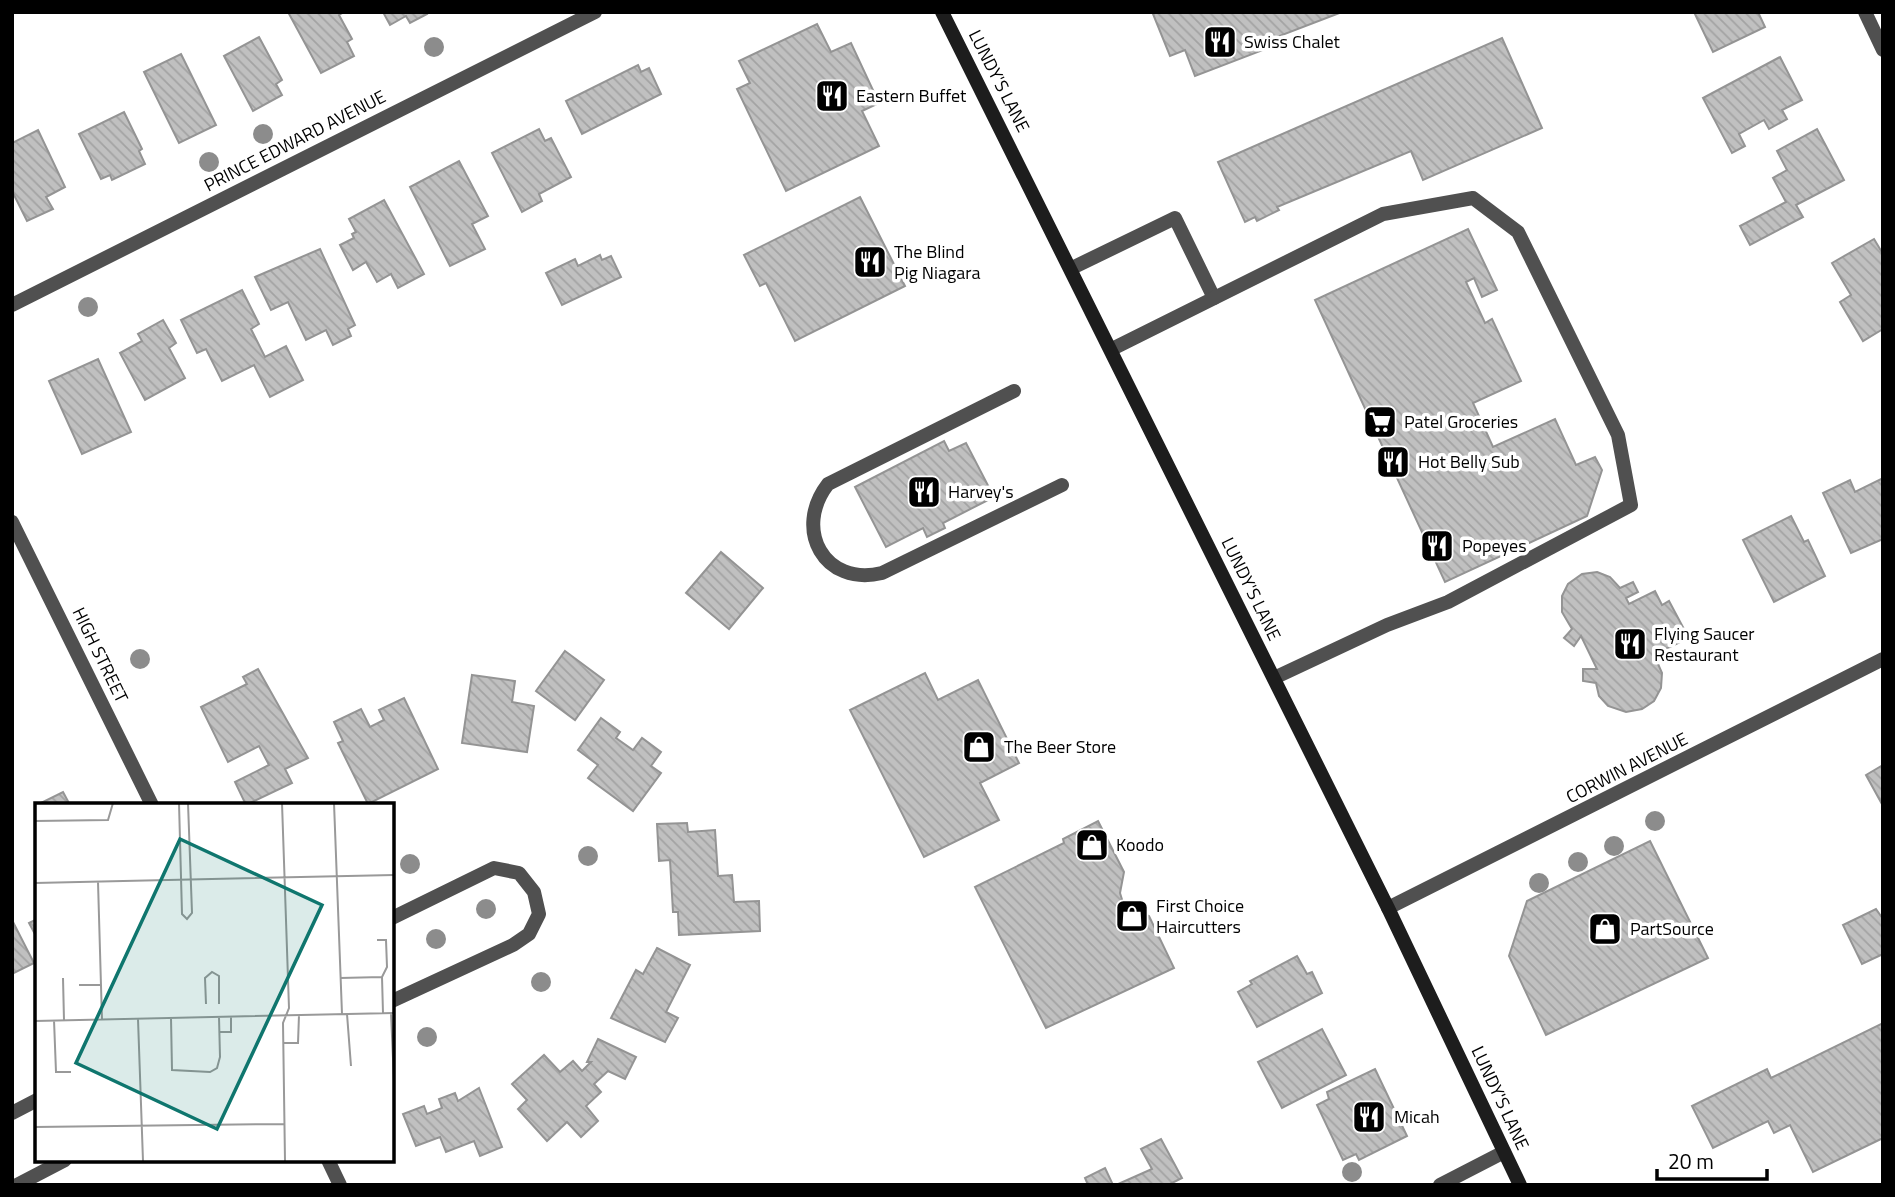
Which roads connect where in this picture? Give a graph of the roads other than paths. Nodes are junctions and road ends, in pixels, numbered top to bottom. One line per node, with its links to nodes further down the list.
1 (595, 12): 7 (street, PRINCE EDWARD AVENUE)
2 (942, 12): 5 (main road, LUNDY'S LANE)
3 (1864, 12): 4 (street)
4 (1883, 50)
5 (1072, 268): 6 (street); 8 (main road, LUNDY'S LANE)
6 (1214, 298): 8 (street); 13 (street)
7 (12, 305)
8 (1112, 349): 13 (main road, LUNDY'S LANE)
9 (1014, 391): 10 (street)
10 (1062, 485)
11 (12, 522): 14 (street, HIGH STREET)
12 (1883, 659): 15 (street, CORWIN AVENUE)
13 (1274, 678): 15 (main road, LUNDY'S LANE)
14 (151, 803)
15 (1388, 908): 20 (main road, LUNDY'S LANE)
16 (394, 917): 17 (street)
17 (394, 999)
18 (35, 1102): 19 (street)
19 (12, 1113)
20 (1504, 1152): 25 (street); 26 (main road, LUNDY'S LANE)
21 (61, 1162): 23 (street)
22 (329, 1162): 24 (street)
23 (17, 1185)
24 (341, 1185)
25 (1440, 1185)
26 (1520, 1185)

